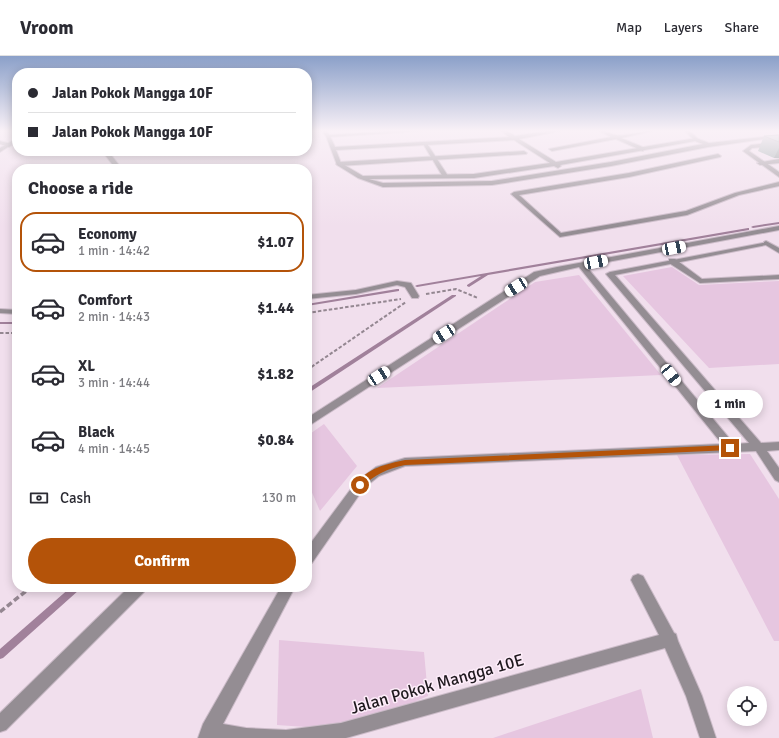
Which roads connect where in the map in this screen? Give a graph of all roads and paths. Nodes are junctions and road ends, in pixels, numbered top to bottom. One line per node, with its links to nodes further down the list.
1 (373, 162): 9 (street)
2 (436, 162): 14 (street)
3 (553, 162): 10 (street)
4 (569, 162): 10 (street)
5 (617, 162): 11 (street)
6 (691, 162): 16 (street)
7 (760, 162): 8 (street); 13 (street)
8 (763, 162)
9 (339, 164): 15 (street)
10 (556, 164): 11 (street); 14 (street)
11 (567, 171): 12 (street); 15 (street)
12 (573, 175)
13 (779, 175)
14 (445, 176): 15 (street)
15 (364, 177)
16 (779, 184)
17 (779, 228): 18 (street)
18 (768, 230): 19 (street); 22 (street)
19 (779, 236)
20 (779, 251): 21 (street)
21 (672, 262): 23 (street); 34 (street)
22 (581, 265): 26 (street); 36 (street)
23 (779, 277)
24 (415, 296): 25 (street); 26 (path); 29 (path); 32 (path)
25 (312, 297)
26 (491, 303): 33 (street)
27 (0, 311): 28 (street)
28 (12, 312)
29 (312, 312)
30 (0, 333): 31 (path)
31 (12, 333)
32 (312, 367)
33 (312, 420)
34 (758, 446): 35 (street); 36 (street); 37 (street)
35 (779, 446)
36 (730, 448): 38 (street)
37 (779, 477)
38 (312, 552)
39 (638, 580): 44 (street)
40 (25, 592): 43 (path)
41 (134, 592): 45 (street)
42 (285, 592): 46 (street)
43 (0, 612)
44 (671, 639): 46 (street, Jalan Pokok Mangga 10E); 47 (street)
45 (0, 724)
46 (208, 734)
47 (708, 738)

